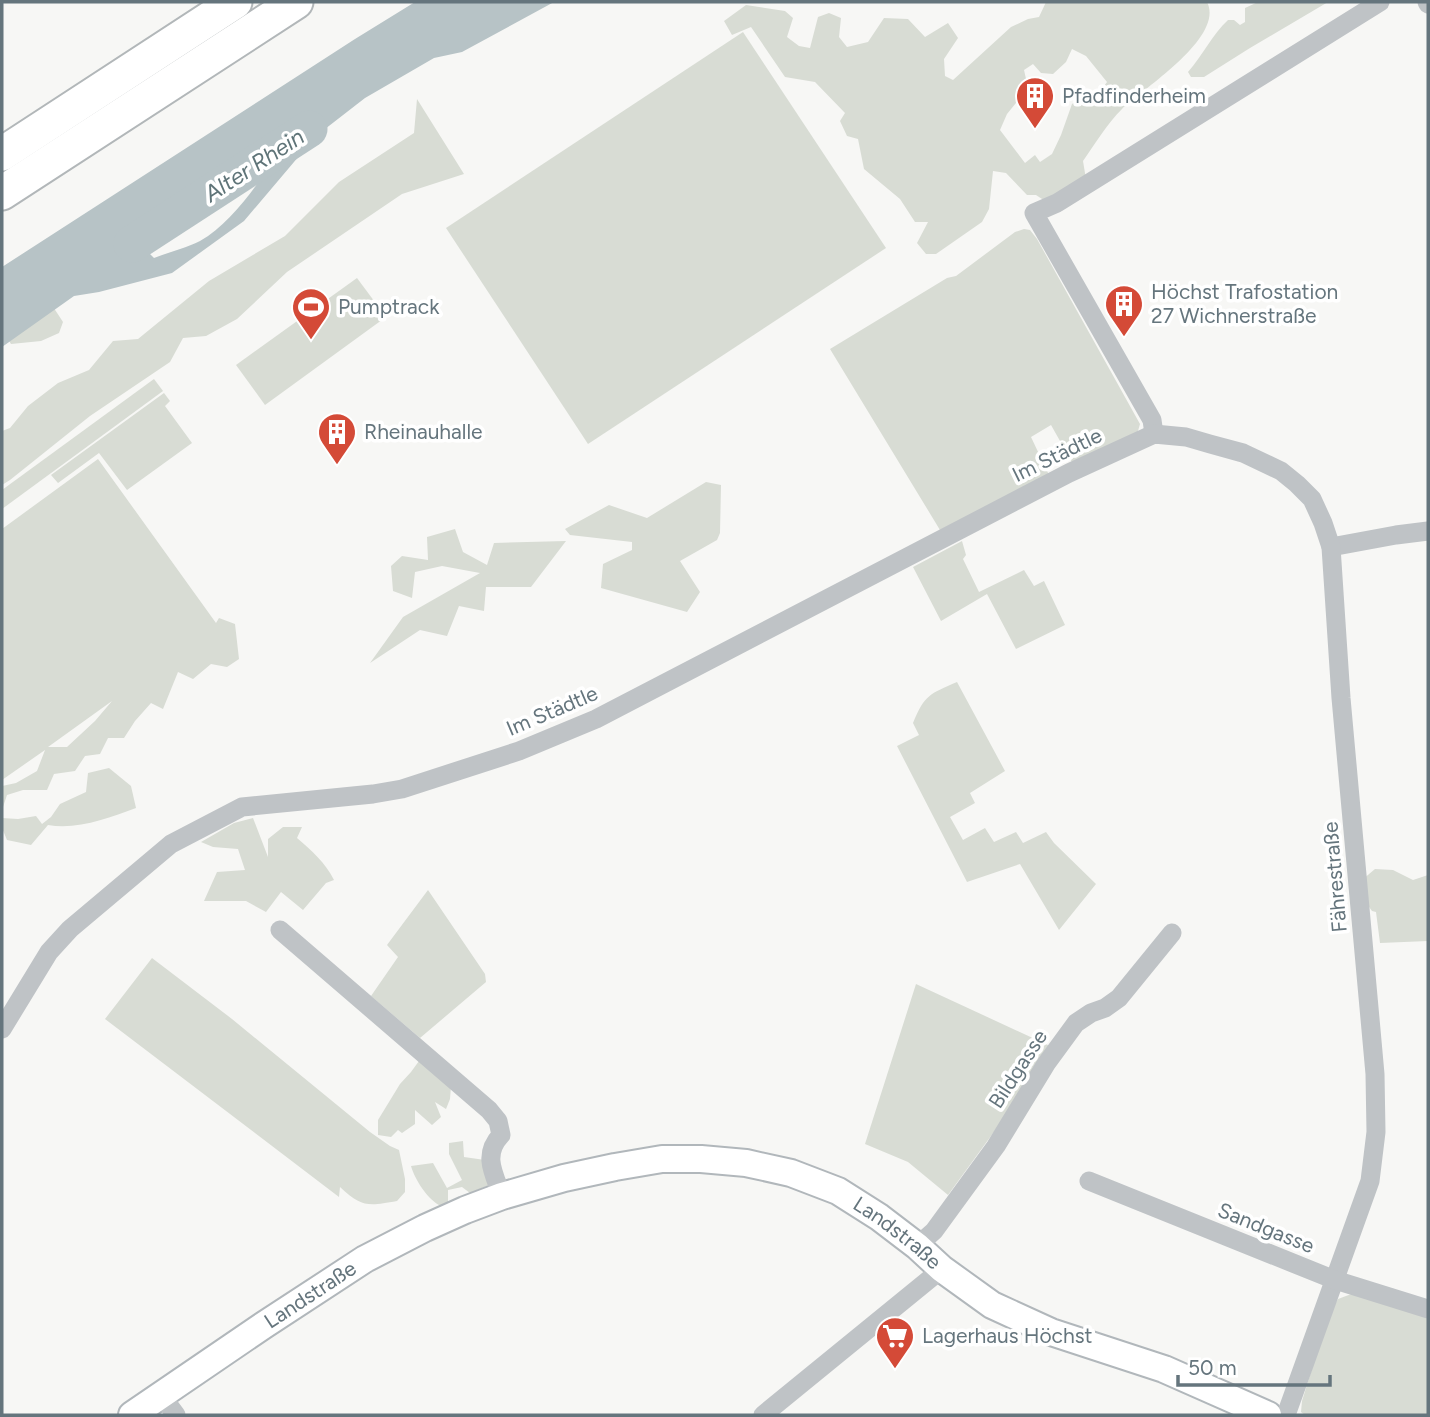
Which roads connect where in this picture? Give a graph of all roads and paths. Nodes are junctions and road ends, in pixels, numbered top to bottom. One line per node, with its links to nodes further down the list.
1 (235, 2): 4 (highway)
2 (296, 2): 5 (highway)
3 (1380, 2): 6 (street)
4 (2, 154)
5 (2, 193)
6 (1154, 434): 8 (street, Fährestraße); 11 (street, Im Städtle)
7 (1428, 531): 8 (street)
8 (1331, 547): 16 (street, Fährestraße)
9 (280, 930): 13 (street)
10 (1172, 933): 14 (street, Bildgasse)
11 (2, 1030)
12 (1089, 1181): 16 (street, Sandgasse)
13 (502, 1196): 14 (main road, Landstraße); 18 (main road, Landstraße)
14 (917, 1246): 15 (main road, Landstraße)
15 (942, 1269): 20 (street); 21 (main road, Landstraße)
16 (1335, 1280): 17 (street, Sandgasse); 22 (street, Fährestraße)
17 (1428, 1309)
18 (169, 1405): 19 (main road, Landstraße)
19 (132, 1415)
20 (763, 1415)
21 (1268, 1415)
22 (1286, 1415)

